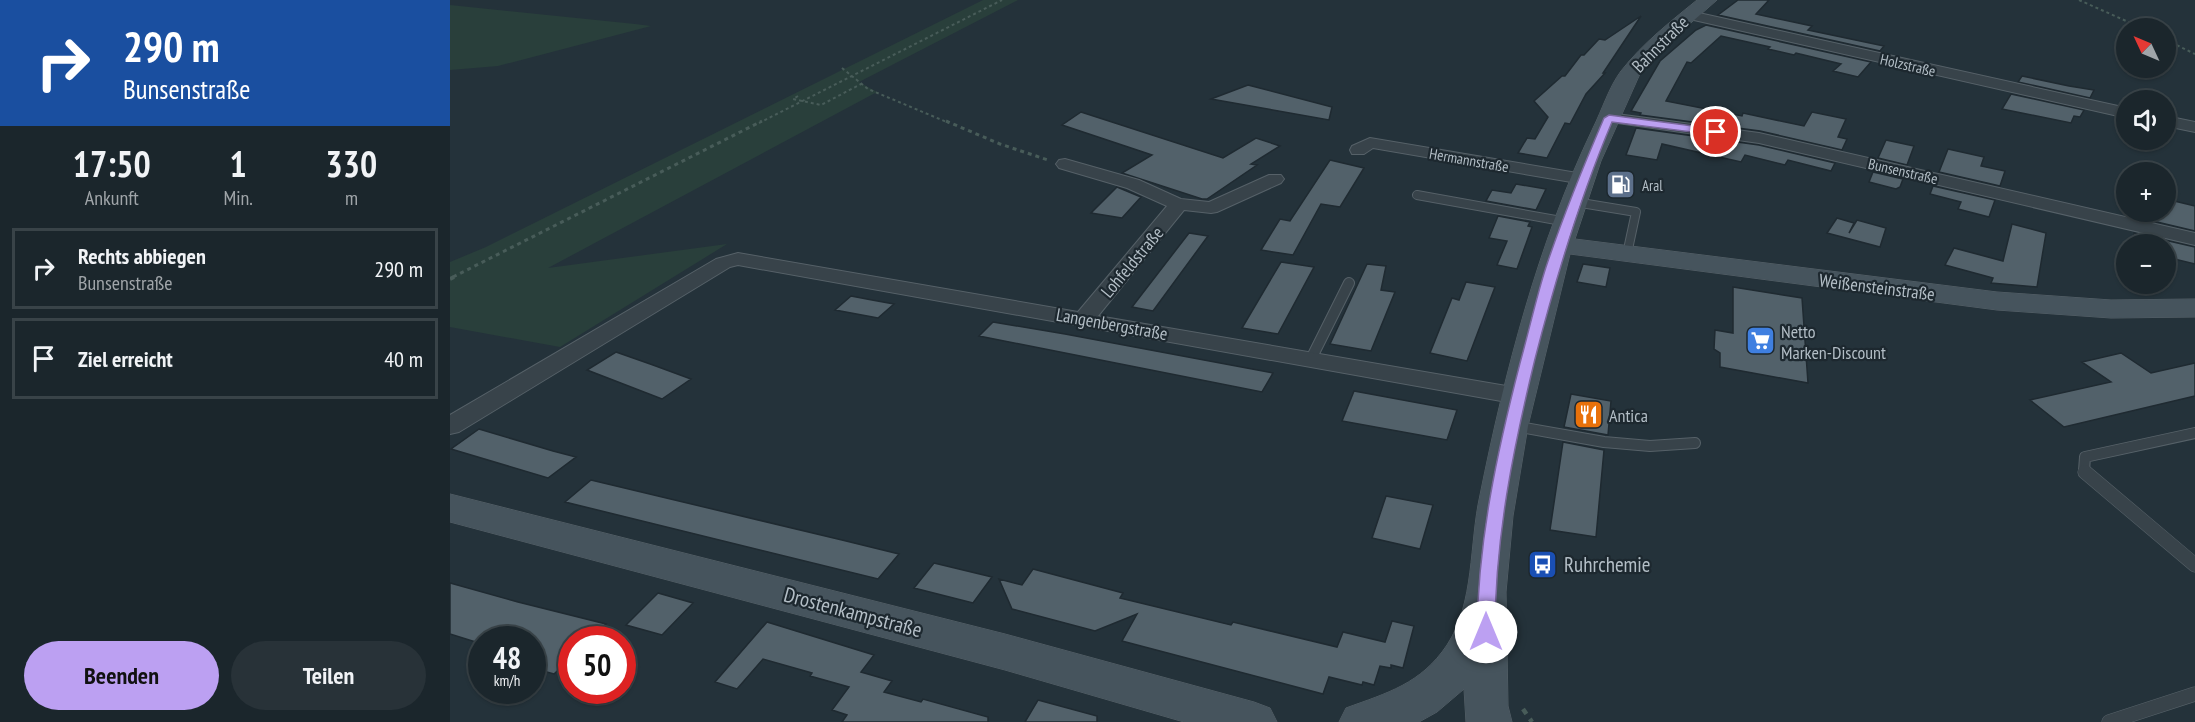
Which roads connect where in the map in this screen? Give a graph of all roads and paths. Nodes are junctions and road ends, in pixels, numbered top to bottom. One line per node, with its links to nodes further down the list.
1 (1002, 0): 9 (path)
2 (1708, 0): 4 (street, Bahnstraße)
3 (2079, 0): 5 (path)
4 (1689, 15): 13 (street, Holzstraße); 14 (street, Bahnstraße)
5 (2120, 18)
6 (2176, 45): 7 (path)
7 (2195, 54)
8 (842, 68): 9 (path)
9 (850, 78): 10 (path); 12 (path)
10 (862, 84): 12 (path); 18 (path)
11 (798, 96): 12 (path)
12 (804, 101): 25 (path)
13 (2116, 111)
14 (1609, 118): 22 (street, Bahnstraße); 23 (street, Bunsenstraße)
15 (2176, 123): 16 (street)
16 (2195, 126)
17 (1358, 150): 22 (street, Hermannstraße)
18 (1065, 164): 21 (street, Lohfeldstraße)
19 (1275, 179): 21 (street, Lohfeldstraße)
20 (1417, 195): 22 (lane)
21 (1179, 204): 28 (street, Lohfeldstraße)
22 (1571, 212): 24 (street, Weißensteinstraße); 24 (lane); 30 (street, Bahnstraße)
23 (2195, 239)
24 (1627, 254): 27 (street, Weißensteinstraße)
25 (450, 279)
26 (1349, 284): 29 (lane)
27 (2195, 308)
28 (1084, 319): 29 (street, Langenbergstraße); 31 (street, Langenbergstraße)
29 (1311, 359): 30 (street, Langenbergstraße)
30 (1515, 411): 33 (lane); 36 (street, Bahnstraße)
31 (450, 426)
32 (2195, 433): 35 (lane)
33 (1695, 443)
34 (450, 508): 39 (street, Drostenkampstraße)
35 (2195, 565)
36 (1486, 592): 38 (street, Bahnstraße); 40 (street)
37 (2195, 694): 42 (lane)
38 (1506, 716): 41 (path)
39 (1254, 722)
40 (1362, 722)
41 (1532, 722)
42 (2109, 722)

